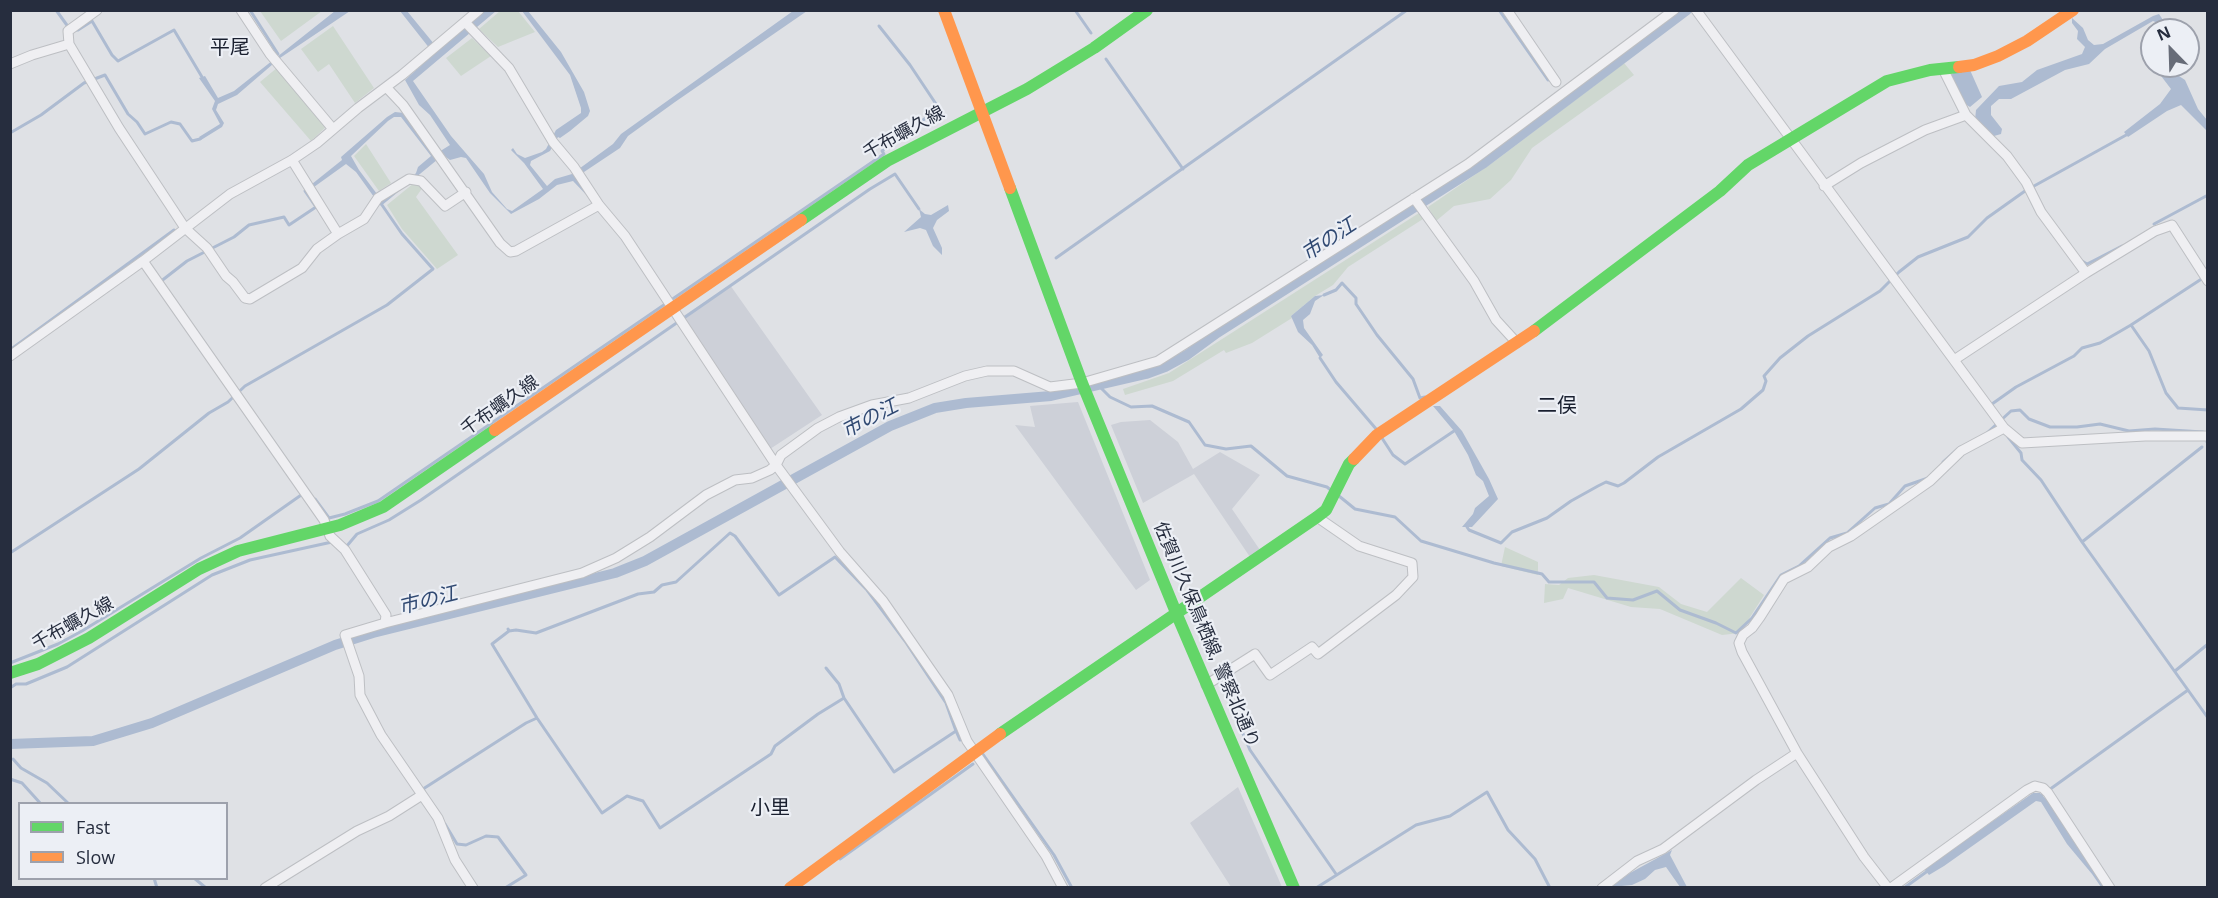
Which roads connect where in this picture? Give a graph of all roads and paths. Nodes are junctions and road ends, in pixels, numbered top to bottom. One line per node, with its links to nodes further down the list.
1 (97, 10): 11 (street)
2 (241, 10): 18 (street)
3 (479, 10): 10 (street)
4 (944, 10): 16 (street)
5 (1147, 10): 16 (street, 千布蠣久線)
6 (1507, 10): 14 (street)
7 (1674, 10): 23 (street)
8 (2073, 10): 13 (street)
9 (1699, 14): 19 (street)
10 (465, 22): 15 (street); 24 (street)
11 (69, 44): 12 (street); 25 (street)
12 (10, 64)
13 (1943, 69): 17 (street); 19 (street)
14 (1556, 82)
15 (386, 87): 18 (street); 22 (street)
16 (982, 111): 30 (street, 千布蠣久線); 34 (street)
17 (1966, 115): 21 (street); 28 (street)
18 (333, 129): 20 (street)
19 (1791, 138): 21 (street); 31 (street)
20 (292, 160): 25 (street); 26 (street)
21 (1824, 186): 33 (street)
22 (466, 192): 24 (street); 26 (street)
23 (1414, 198): 31 (street); 34 (street)
24 (599, 205): 30 (street)
25 (185, 228): 26 (street); 27 (street)
26 (338, 234)
27 (143, 261): 32 (street); 39 (street)
28 (2086, 273): 29 (street); 33 (street)
29 (2206, 278)
30 (673, 311): 37 (street); 39 (street, 千布蠣久線)
31 (1517, 343): 38 (street)
32 (10, 356)
33 (1954, 360): 35 (street)
34 (1082, 382): 37 (street); 40 (street, 佐賀川久保鳥栖線, 警察北通り)
35 (2000, 425): 36 (street); 45 (street)
36 (2208, 436)
37 (776, 465): 41 (street); 44 (street)
38 (1317, 517): 40 (street); 43 (street)
39 (326, 528): 41 (street); 42 (street, 千布蠣久線)
40 (1176, 615): 43 (street, 佐賀川久保鳥栖線, 警察北通り); 44 (street)
41 (385, 623): 46 (street)
42 (10, 673)
43 (1206, 685): 51 (street, 佐賀川久保鳥栖線, 警察北通り)
44 (978, 750): 49 (street); 50 (street)
45 (1797, 753): 52 (street); 53 (street)
46 (422, 795): 47 (street); 48 (street)
47 (265, 888)
48 (473, 888)
49 (790, 888)
50 (1063, 888)
51 (1294, 888)
52 (1602, 888)
53 (1890, 888): 54 (street)
54 (2110, 888)

